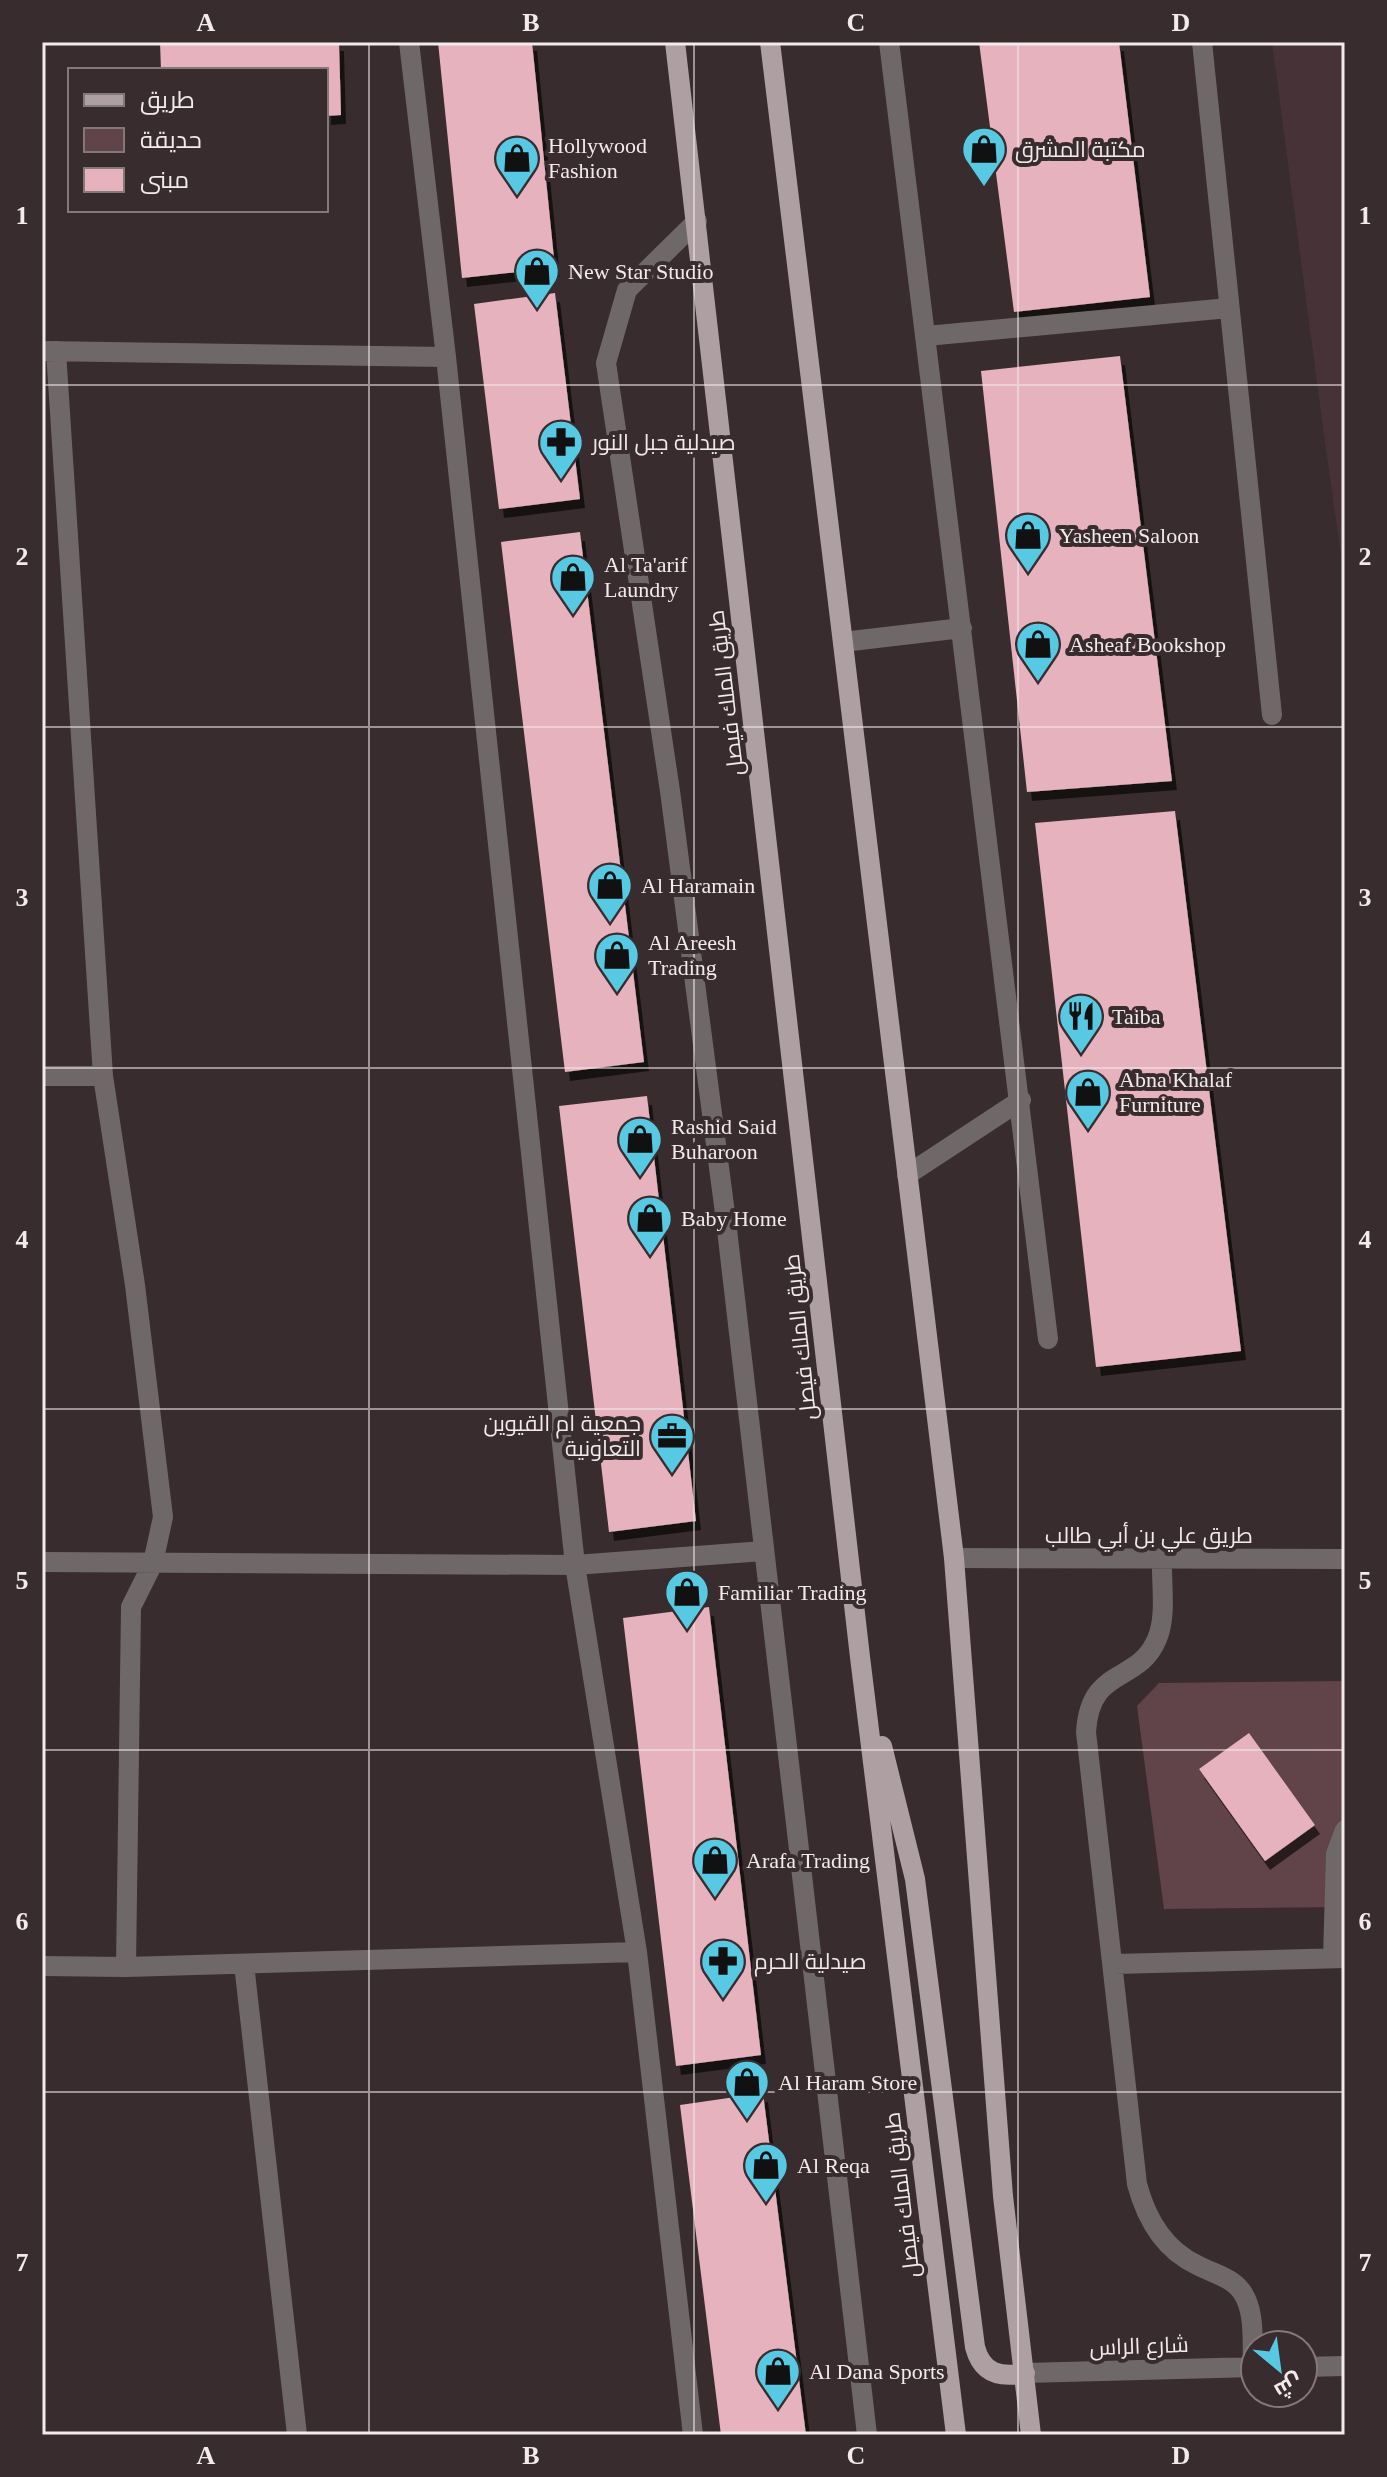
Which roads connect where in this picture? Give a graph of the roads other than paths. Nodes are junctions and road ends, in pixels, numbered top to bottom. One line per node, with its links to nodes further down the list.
1 (409, 42): 10 (street)
2 (675, 42): 6 (main road, طريق الملك فيصل)
3 (770, 42): 12 (main road)
4 (889, 42): 8 (street)
5 (1202, 42): 7 (street)
6 (697, 221): 19 (street); 26 (main road, طريق الملك فيصل)
7 (1229, 308): 8 (street); 13 (street)
8 (926, 336): 11 (street)
9 (49, 351): 10 (street); 15 (street)
10 (446, 357): 25 (street)
11 (962, 628): 12 (street); 16 (street)
12 (843, 642): 17 (main road)
13 (1272, 715)
14 (42, 1076): 15 (street)
15 (103, 1076): 24 (street)
16 (1021, 1100): 17 (street); 18 (street)
17 (907, 1175): 20 (main road)
18 (1048, 1339)
19 (764, 1551): 25 (street); 41 (street)
20 (954, 1558): 21 (street, طريق علي بن أبي طالب); 38 (main road)
21 (1162, 1559): 22 (street, طريق علي بن أبي طالب); 31 (street)
22 (1345, 1559)
23 (42, 1562): 24 (street)
24 (153, 1563): 25 (street); 33 (street)
25 (575, 1565): 28 (street)
26 (860, 1657): 38 (main road); 42 (main road, طريق الملك فيصل)
27 (1345, 1830): 29 (street)
28 (637, 1952): 30 (street); 40 (street)
29 (1339, 1958): 31 (street)
30 (244, 1964): 33 (street); 39 (street)
31 (1114, 1964): 34 (street)
32 (42, 1966): 33 (street)
33 (126, 1967)
34 (1251, 2329)
35 (1345, 2366): 37 (street)
36 (1239, 2367): 38 (street, شارع الراس)
37 (1319, 2367)
38 (1025, 2373): 43 (main road)
39 (297, 2435)
40 (693, 2435)
41 (867, 2435)
42 (956, 2435)
43 (1031, 2435)

